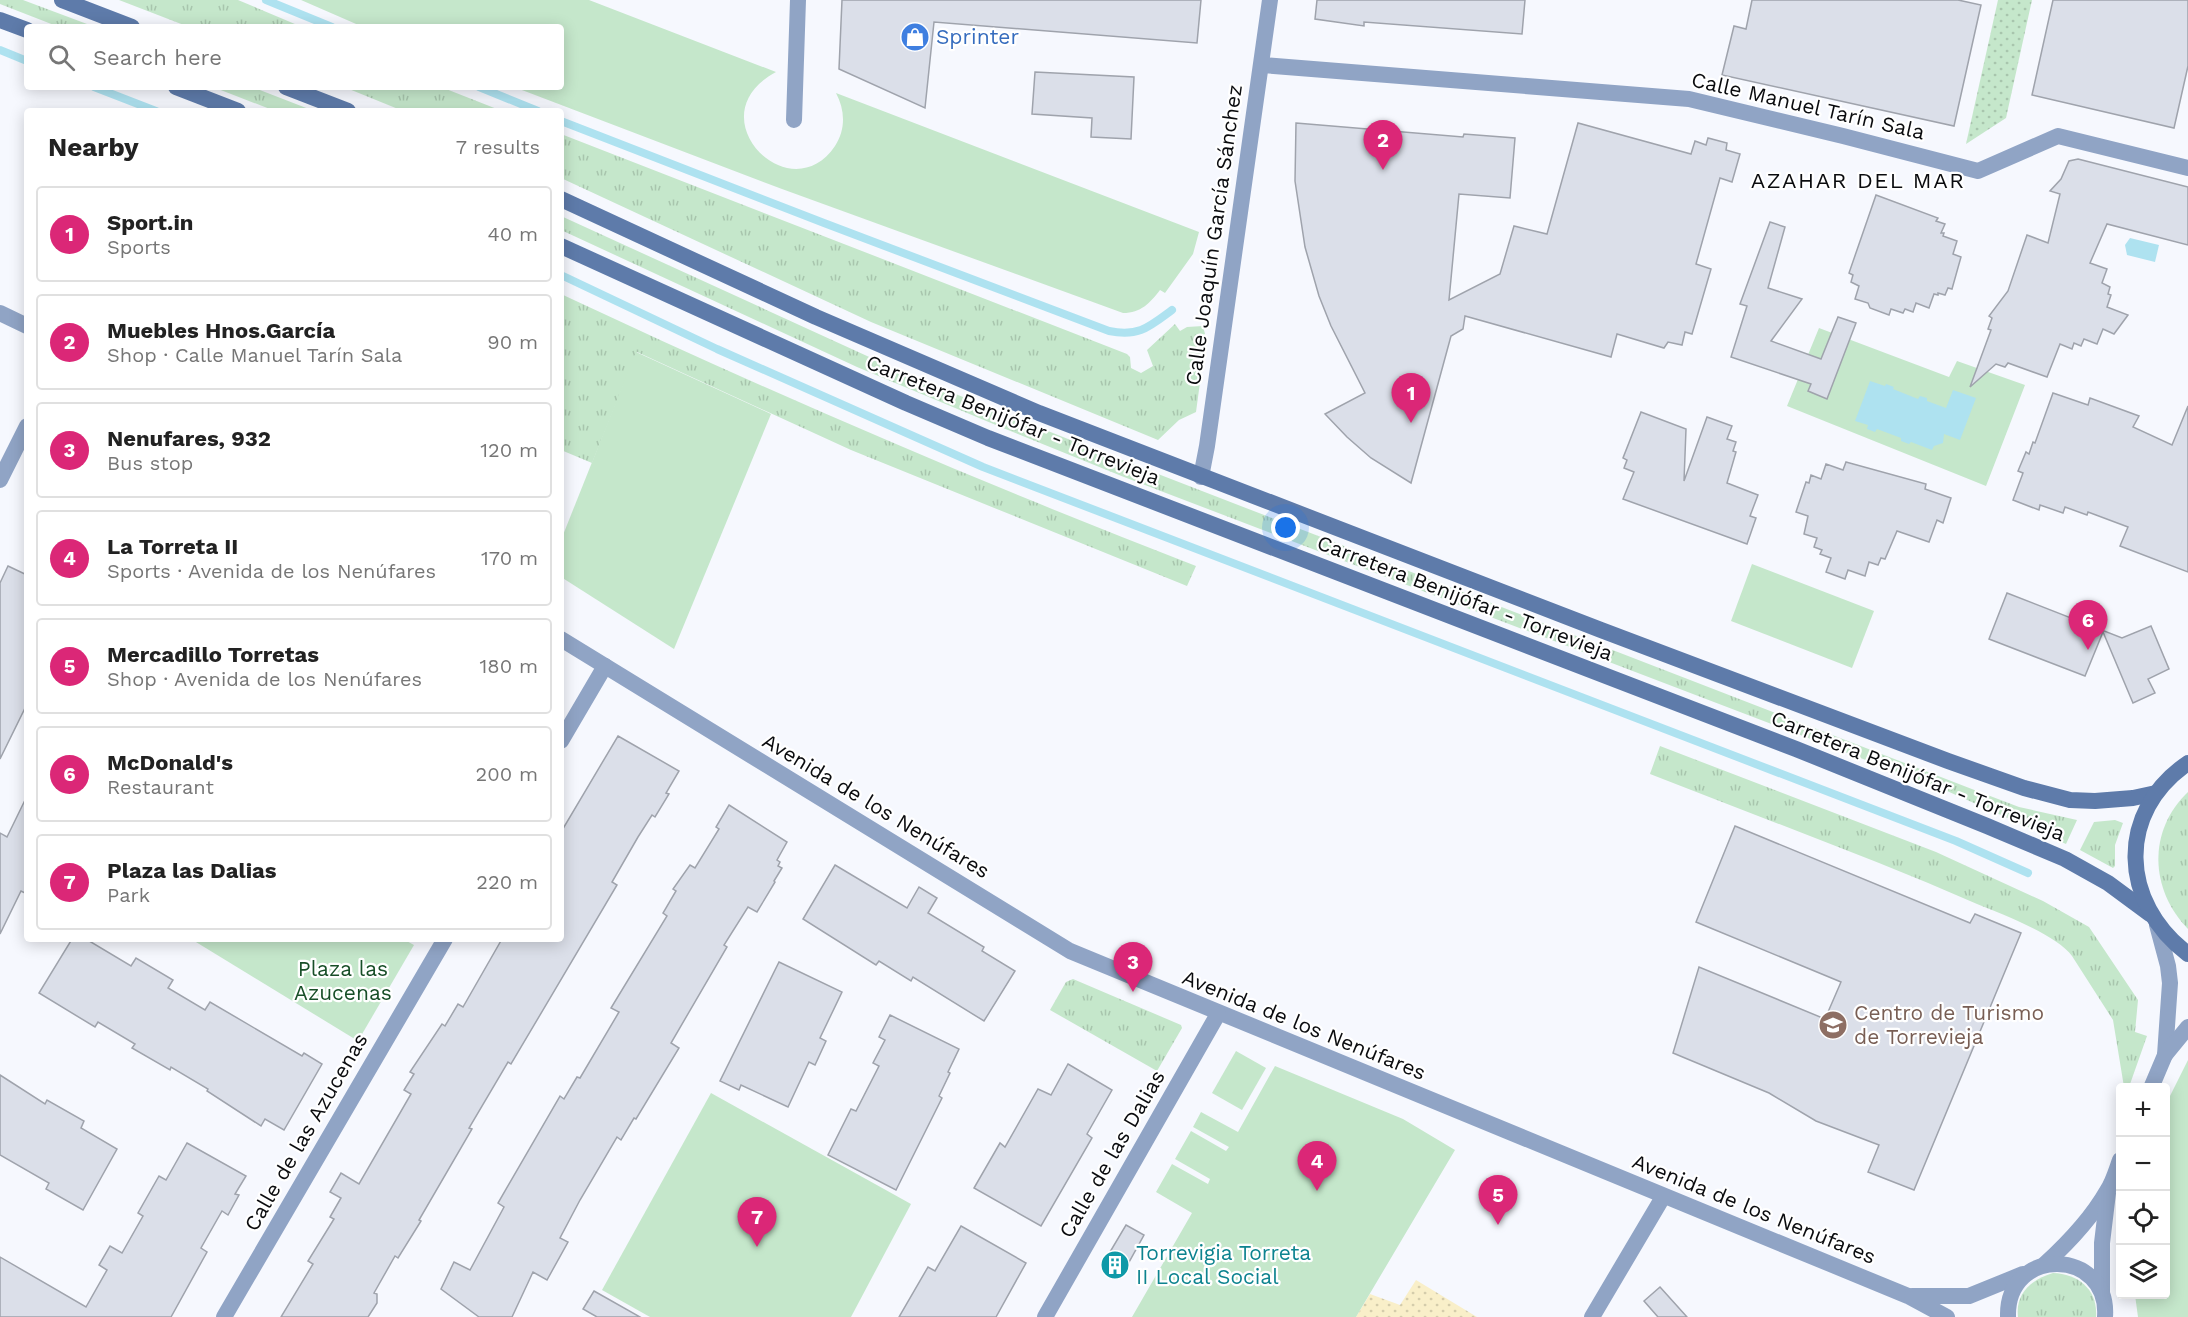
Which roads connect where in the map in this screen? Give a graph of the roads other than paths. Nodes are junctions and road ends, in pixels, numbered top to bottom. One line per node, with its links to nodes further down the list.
1 (62, 0): 5 (main road)
2 (798, 0): 12 (street)
3 (1270, 0): 7 (street, Calle Joaquín García Sánchez)
4 (0, 20): 6 (main road)
5 (124, 24)
6 (24, 29)
7 (1262, 65): 13 (street, Calle Manuel Tarín Sala); 19 (street, Calle Joaquín García Sánchez)
8 (184, 90): 10 (main road)
9 (294, 90): 11 (main road)
10 (230, 108)
11 (340, 108)
12 (794, 120)
13 (2188, 168)
14 (564, 200): 19 (main road, Carretera Benijófar - Torrevieja)
15 (564, 247): 26 (main road, Carretera Benijófar - Torrevieja)
16 (0, 313): 17 (street)
17 (24, 325)
18 (24, 432): 20 (street)
19 (1200, 477): 25 (main road, Carretera Benijófar - Torrevieja)
20 (0, 480)
21 (564, 641): 22 (street, Avenida de los Nenúfares)
22 (605, 666): 23 (street); 29 (street, Avenida de los Nenúfares)
23 (564, 736)
24 (2188, 763): 25 (main road)
25 (2156, 793): 26 (main road)
26 (2154, 920): 28 (main road, Carretera Benijófar - Torrevieja); 31 (street)
27 (443, 942): 40 (street, Calle de las Azucenas)
28 (2188, 954)
29 (1218, 1014): 35 (street, Avenida de los Nenúfares); 41 (street, Calle de las Dalias)
30 (2188, 1027): 31 (street)
31 (2165, 1054): 32 (street)
32 (2153, 1083)
33 (2116, 1172): 34 (street)
34 (2108, 1191): 36 (street); 37 (street)
35 (1663, 1197): 38 (street, Avenida de los Nenúfares); 42 (street)
36 (2038, 1267): 37 (street); 38 (street, Avenida de los Nenúfares); 43 (street)
37 (2102, 1293): 44 (street)
38 (1908, 1296): 39 (street, Avenida de los Nenúfares)
39 (1938, 1315)
40 (224, 1317)
41 (1045, 1317)
42 (1592, 1317)
43 (2008, 1317)
44 (2105, 1317)

